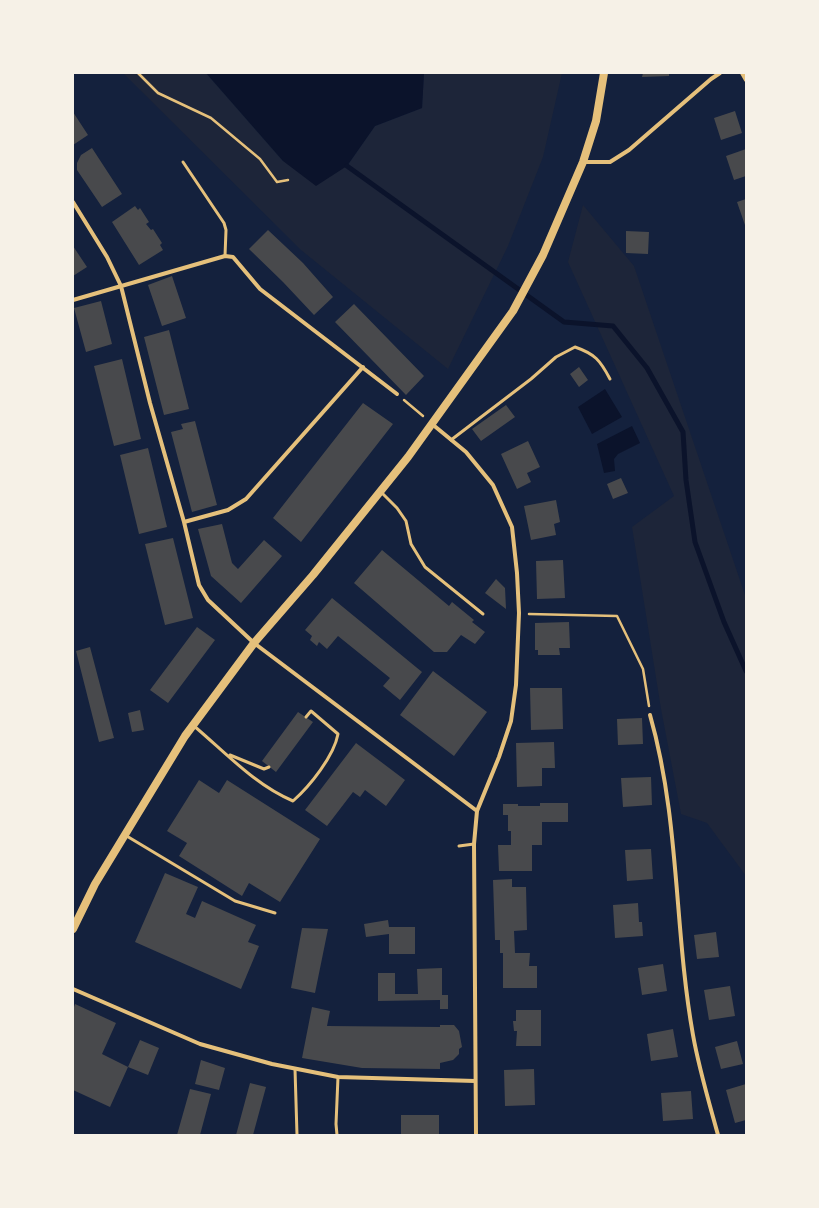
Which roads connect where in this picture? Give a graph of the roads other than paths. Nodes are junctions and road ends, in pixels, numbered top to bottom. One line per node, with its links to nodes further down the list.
1 (604, 73): 6 (main road)
2 (720, 73): 6 (street)
3 (742, 73): 4 (street)
4 (746, 80)
5 (183, 162): 8 (lane)
6 (583, 162): 14 (main road)
7 (73, 202): 9 (street)
8 (226, 256): 9 (street); 11 (street)
9 (121, 286): 10 (street); 17 (street)
10 (73, 300)
11 (363, 367): 13 (street); 17 (street)
12 (610, 379): 15 (lane)
13 (397, 394)
14 (432, 424): 15 (street); 16 (main road)
15 (451, 440): 25 (street)
16 (380, 491): 18 (lane); 19 (main road)
17 (184, 522): 19 (street)
18 (483, 614)
19 (254, 643): 22 (main road); 25 (street)
20 (650, 715): 38 (street)
21 (306, 717): 23 (lane)
22 (193, 725): 23 (lane); 26 (main road)
23 (226, 753): 24 (lane)
24 (269, 767)
25 (477, 811): 27 (street)
26 (125, 835): 29 (lane); 30 (main road)
27 (474, 844): 28 (lane); 34 (street)
28 (459, 846)
29 (275, 913)
30 (73, 929)
31 (73, 989): 32 (street)
32 (295, 1069): 33 (street); 35 (lane)
33 (338, 1077): 34 (street); 36 (lane)
34 (475, 1082): 37 (street)
35 (297, 1135)
36 (337, 1135)
37 (476, 1135)
38 (718, 1135)

